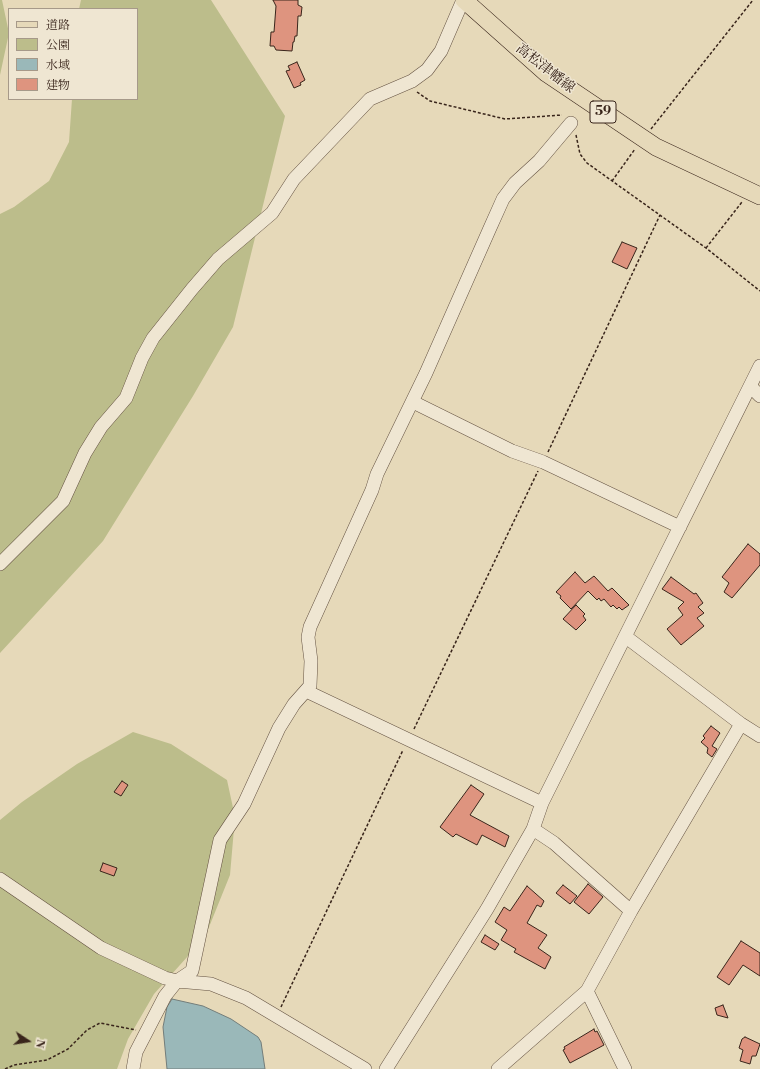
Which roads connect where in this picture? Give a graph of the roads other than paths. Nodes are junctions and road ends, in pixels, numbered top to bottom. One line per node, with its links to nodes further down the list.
1 (464, 0): 3 (main road, 高松津幡線 / 59); 9 (street)
2 (570, 123): 7 (street)
3 (755, 194)
4 (760, 366): 5 (street)
5 (750, 386): 6 (street); 8 (street)
6 (760, 396)
7 (413, 402): 8 (street); 11 (street)
8 (680, 528): 10 (street)
9 (0, 564)
10 (626, 637): 12 (street); 14 (street)
11 (306, 691): 14 (street); 18 (street)
12 (741, 724): 13 (street); 17 (street)
13 (760, 736)
14 (542, 802): 15 (street)
15 (533, 829): 17 (street); 22 (street)
16 (0, 879): 18 (street)
17 (631, 911): 19 (street)
18 (177, 981): 20 (street); 21 (street)
19 (587, 991): 23 (street); 24 (street)
20 (133, 1069)
21 (365, 1069)
22 (386, 1069)
23 (498, 1069)
24 (625, 1069)

